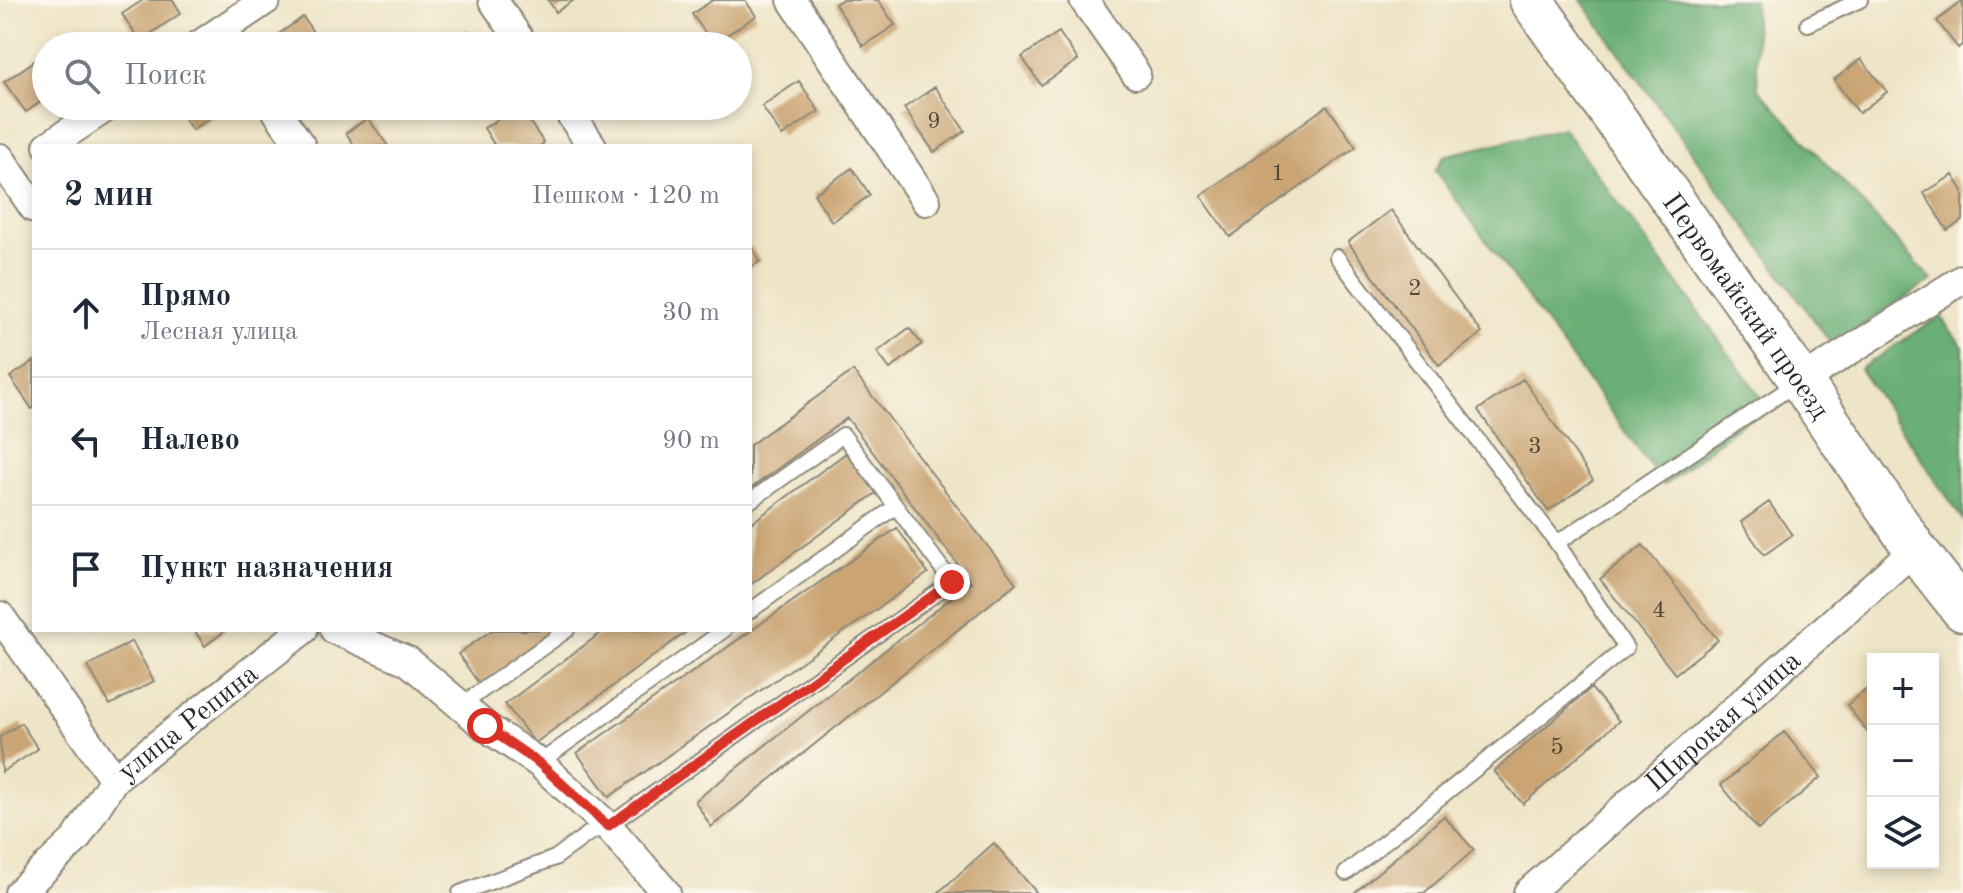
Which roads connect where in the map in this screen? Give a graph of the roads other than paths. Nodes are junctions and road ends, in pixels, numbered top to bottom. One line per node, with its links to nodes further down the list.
1 (266, 0): 8 (street)
2 (493, 0): 9 (street)
3 (792, 0): 19 (street)
4 (1084, 0): 10 (street)
5 (1531, 0): 23 (main road, Первомайский проезд)
6 (1860, 0): 7 (lane)
7 (1808, 24)
8 (228, 32)
9 (515, 32)
10 (1136, 74)
11 (87, 120): 14 (street)
12 (283, 120): 15 (street)
13 (574, 120): 16 (street)
14 (51, 144)
15 (300, 144)
16 (591, 144)
17 (32, 156): 18 (street)
18 (5, 165): 20 (street)
19 (926, 201)
20 (32, 205)
21 (1337, 257): 26 (lane)
22 (1963, 279): 23 (street)
23 (1801, 381): 26 (lane); 27 (main road, Первомайский проезд)
24 (752, 500): 25 (lane)
25 (895, 507): 29 (lane); 38 (lane)
26 (1557, 543): 39 (lane)
27 (1915, 549): 28 (main road, Первомайский проезд); 43 (street, Широкая улица)
28 (1958, 590)
29 (752, 610)
30 (0, 616): 37 (street, улица Репина)
31 (300, 632): 37 (street, улица Репина)
32 (340, 632): 35 (street)
33 (564, 632): 35 (lane)
34 (721, 632): 36 (lane)
35 (460, 706): 36 (street)
36 (539, 763): 38 (street)
37 (114, 779): 40 (street)
38 (608, 826): 41 (lane); 42 (street)
39 (1346, 873)
40 (19, 893)
41 (460, 893)
42 (666, 893)
43 (1528, 893)

